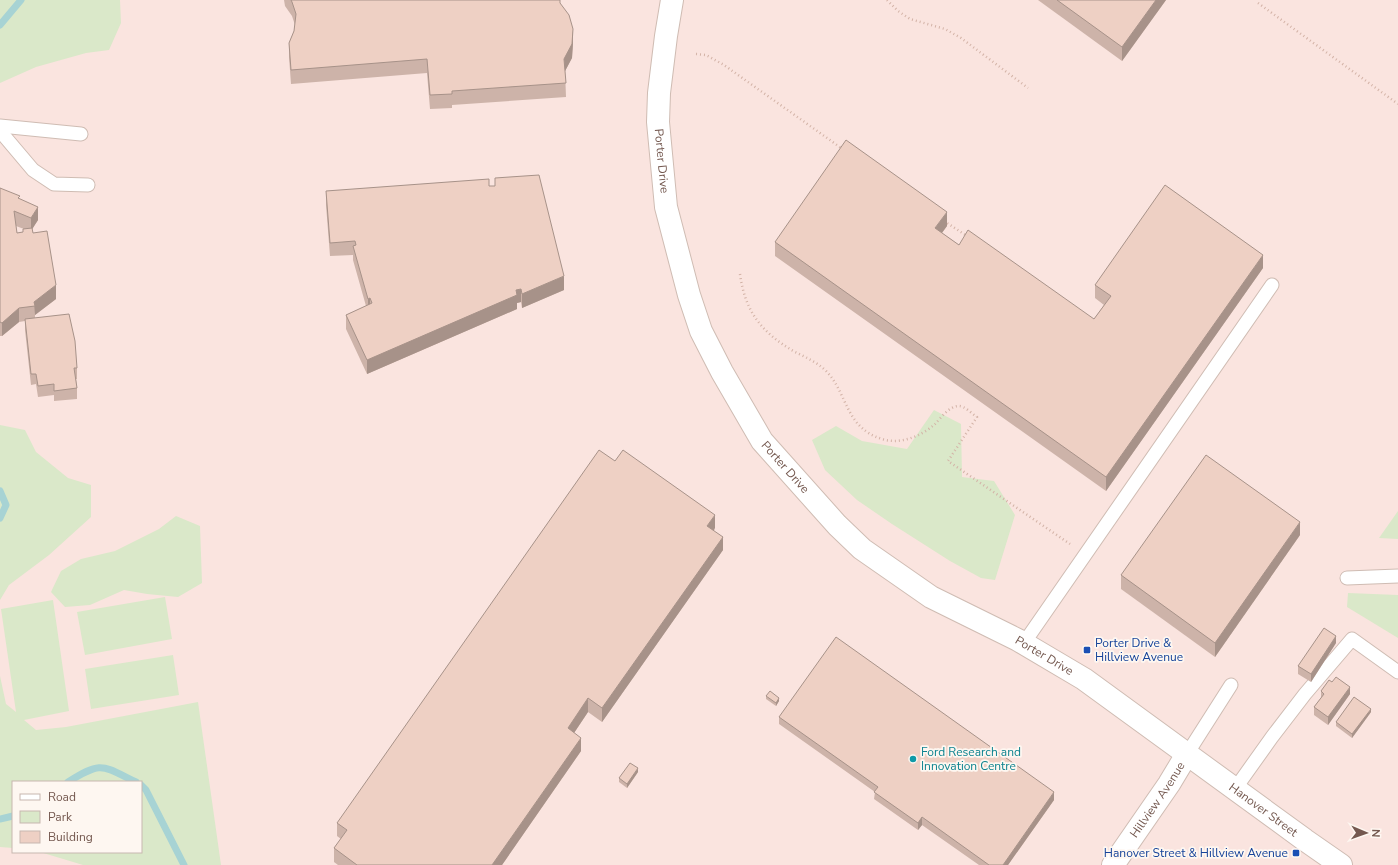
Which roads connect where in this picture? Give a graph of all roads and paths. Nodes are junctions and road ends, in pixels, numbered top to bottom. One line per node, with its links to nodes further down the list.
1 (672, 0): 19 (street, Porter Drive)
2 (887, 0): 5 (path)
3 (1258, 3): 6 (path)
4 (696, 54): 10 (path)
5 (1028, 88)
6 (1398, 104)
7 (0, 126): 9 (lane)
8 (0, 131): 11 (lane)
9 (81, 134)
10 (848, 152)
11 (88, 185)
12 (938, 216): 13 (path)
13 (971, 239)
14 (740, 274): 16 (path)
15 (1272, 285): 19 (lane)
16 (1072, 546)
17 (1398, 576): 18 (lane)
18 (1347, 578)
19 (1024, 643): 22 (street, Porter Drive)
20 (1398, 672): 23 (lane)
21 (1231, 685): 22 (lane)
22 (1187, 754): 23 (street, Hanover Street); 24 (street, Hillview Avenue)
23 (1235, 789): 25 (street, Hanover Street)
24 (1113, 865)
25 (1341, 865)

